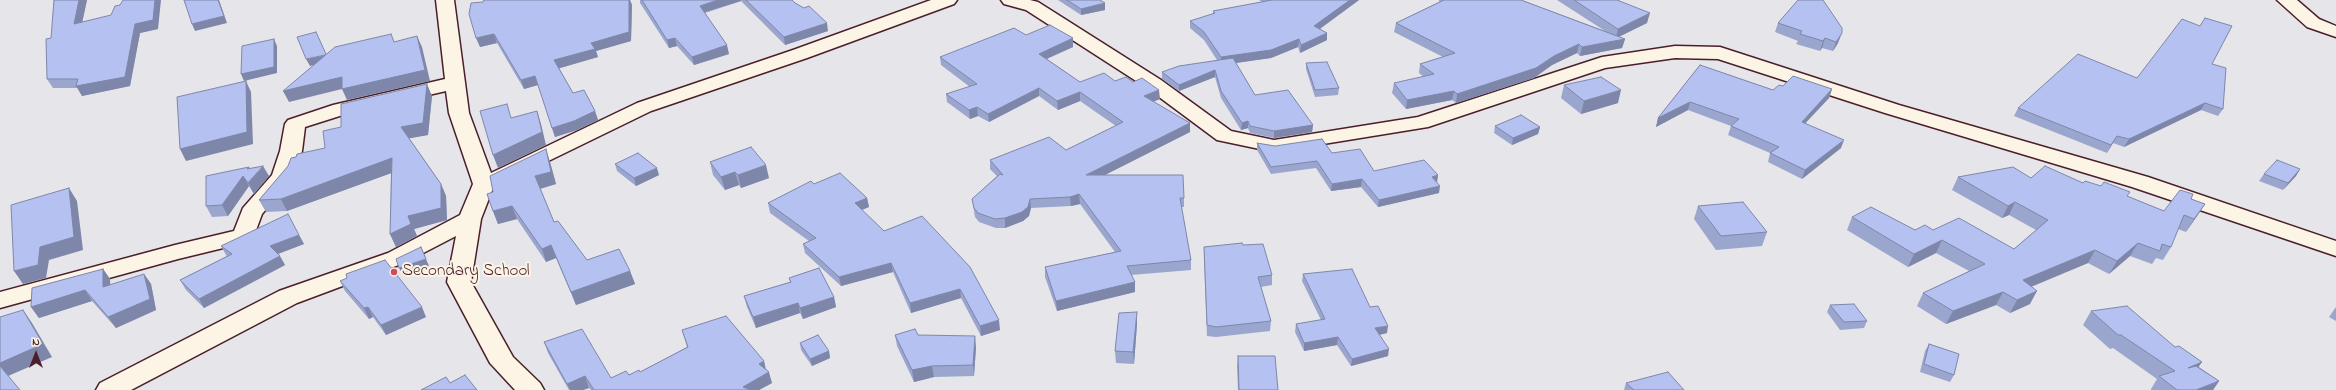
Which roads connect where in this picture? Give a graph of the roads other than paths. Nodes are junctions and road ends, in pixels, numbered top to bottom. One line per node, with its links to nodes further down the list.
1 (445, 0): 6 (street)
2 (948, 0): 7 (street)
3 (1010, 0): 9 (street)
4 (2286, 0): 5 (street)
5 (2336, 32)
6 (455, 82): 7 (street); 10 (street)
7 (484, 184): 8 (street)
8 (470, 219): 11 (street); 12 (street)
9 (2336, 249)
10 (0, 300)
11 (109, 390)
12 (531, 390)

